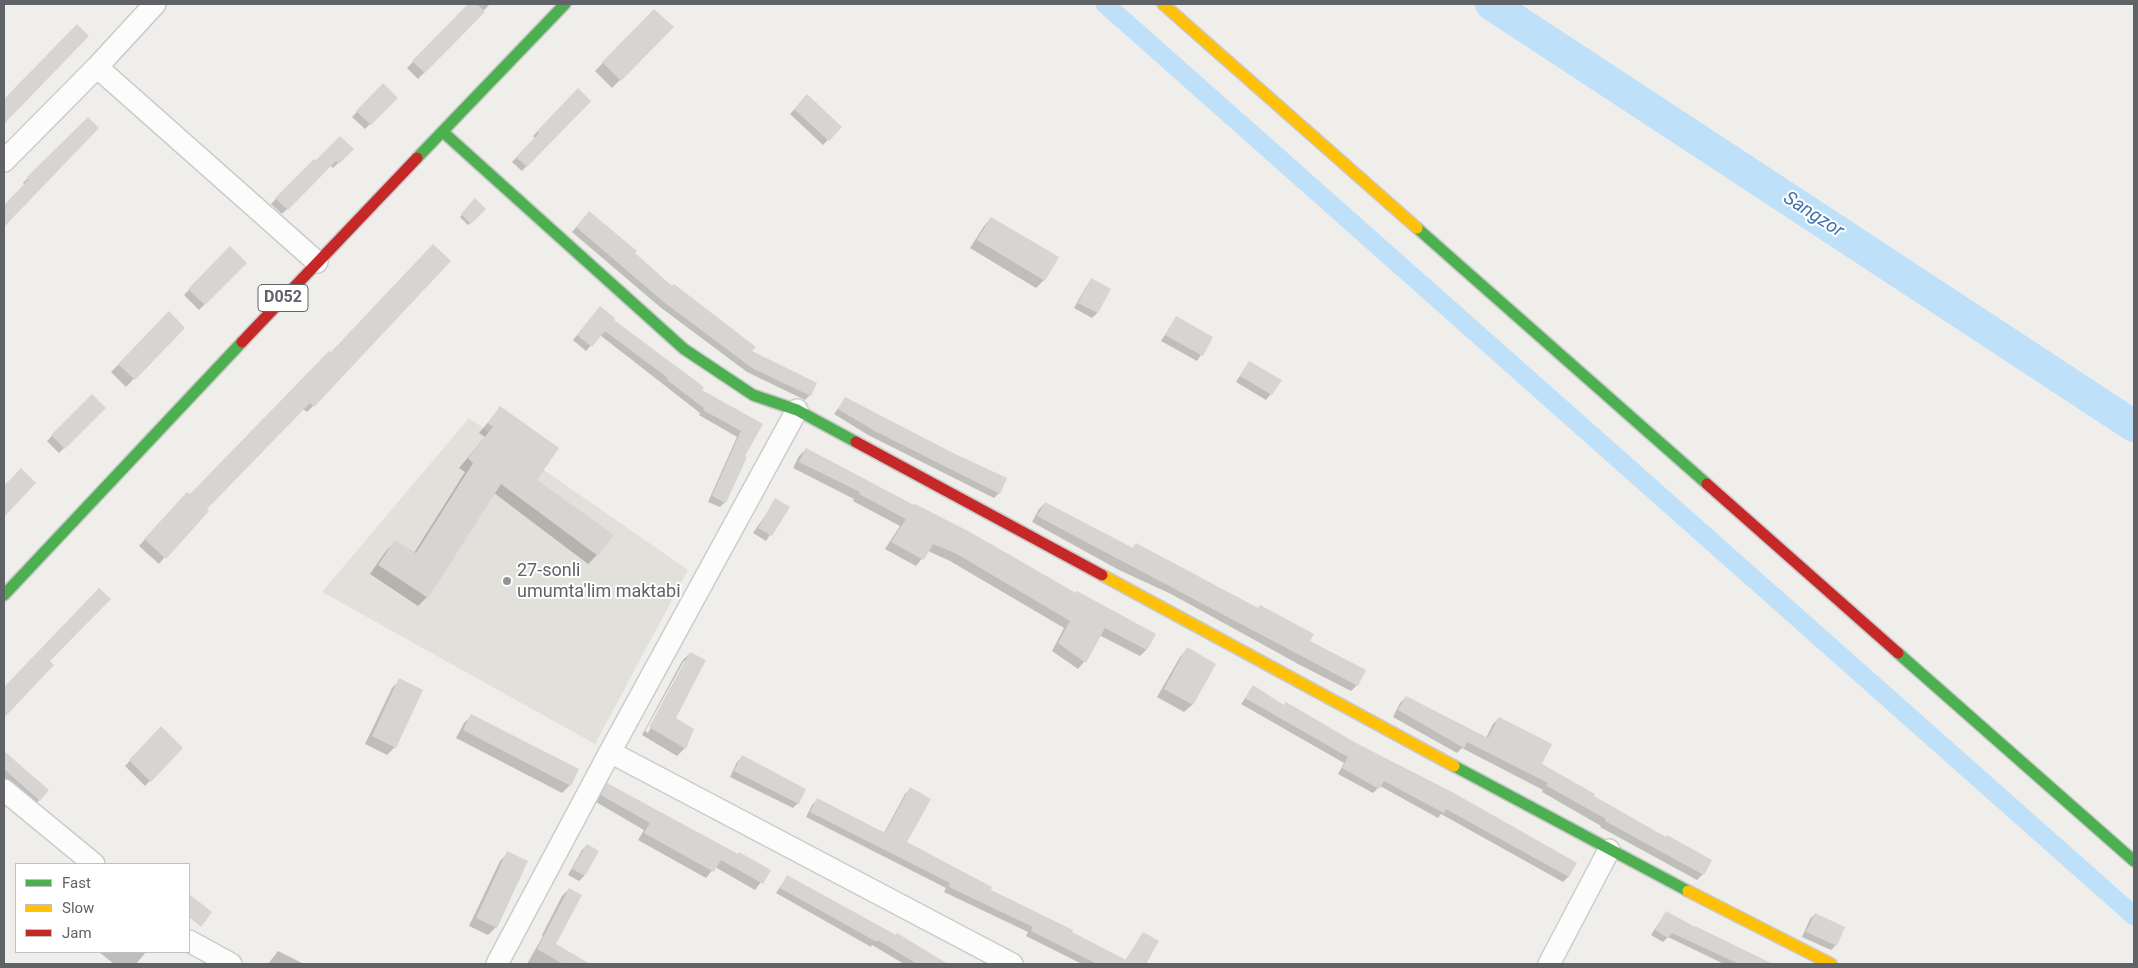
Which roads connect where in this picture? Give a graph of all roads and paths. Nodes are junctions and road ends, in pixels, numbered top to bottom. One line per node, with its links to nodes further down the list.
1 (155, 4): 4 (street)
2 (564, 4): 5 (street, D052)
3 (1163, 4): 13 (street)
4 (97, 67): 6 (street); 7 (street)
5 (443, 132): 7 (street, D052); 8 (street)
6 (4, 161)
7 (317, 262): 9 (street, D052)
8 (797, 410): 10 (street); 12 (street)
9 (4, 595)
10 (610, 752): 17 (street); 18 (street)
11 (4, 790): 14 (street)
12 (1609, 850): 19 (street); 20 (street)
13 (2134, 861)
14 (93, 863)
15 (190, 942): 16 (street)
16 (231, 964)
17 (498, 964)
18 (1012, 964)
19 (1548, 964)
20 (1831, 964)

